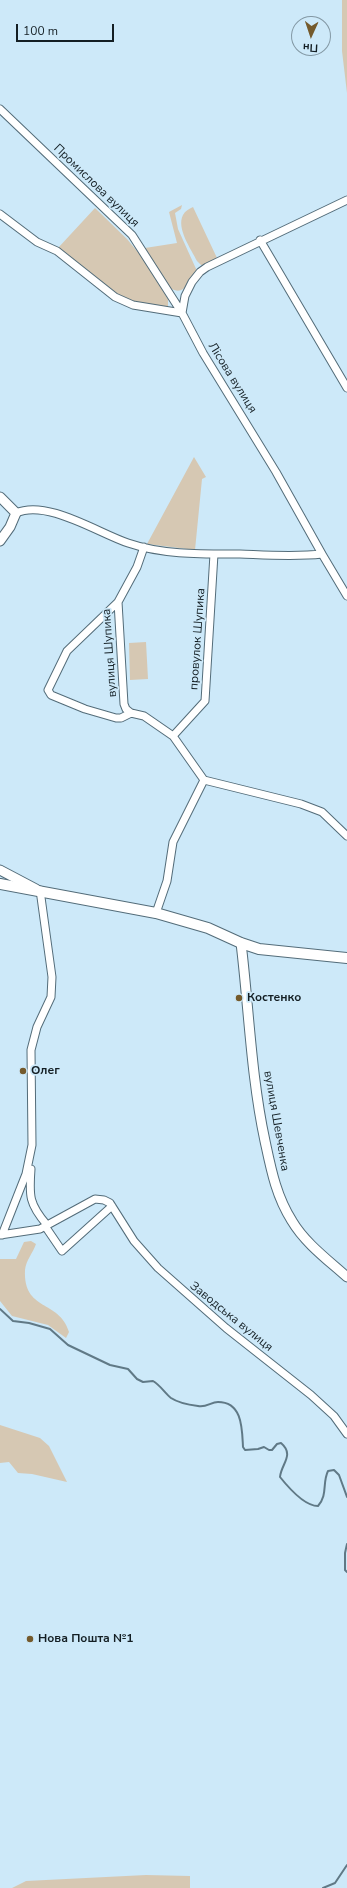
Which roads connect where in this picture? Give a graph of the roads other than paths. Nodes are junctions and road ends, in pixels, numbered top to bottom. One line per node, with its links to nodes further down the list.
1 (0, 109): 5 (street, Промислова вулиця)
2 (347, 200): 4 (street)
3 (0, 214): 5 (street)
4 (260, 240): 5 (street); 6 (street)
5 (182, 313): 12 (street, Лісова вулиця)
6 (347, 388)
7 (0, 497): 8 (street)
8 (16, 513): 9 (street); 10 (street)
9 (0, 541)
10 (144, 547): 11 (street); 14 (street, вулиця Шупика)
11 (214, 554): 12 (street); 16 (street, провулок Шупика)
12 (322, 554): 13 (street, Лісова вулиця)
13 (347, 596)
14 (118, 602): 15 (street, вулиця Шупика); 15 (street)
15 (131, 713): 16 (street)
16 (173, 736): 17 (street)
17 (204, 780): 18 (street); 22 (street)
18 (347, 836)
19 (0, 870): 21 (street)
20 (0, 884): 21 (main road)
21 (40, 890): 22 (main road); 25 (street)
22 (156, 913): 23 (main road)
23 (241, 943): 24 (main road); 29 (street, вулиця Шевченка)
24 (347, 958)
25 (32, 1145): 27 (street); 28 (street)
26 (112, 1206): 27 (street); 27 (street); 30 (street, Заводська вулиця)
27 (46, 1226): 28 (street)
28 (1, 1235)
29 (347, 1277)
30 (347, 1434)

